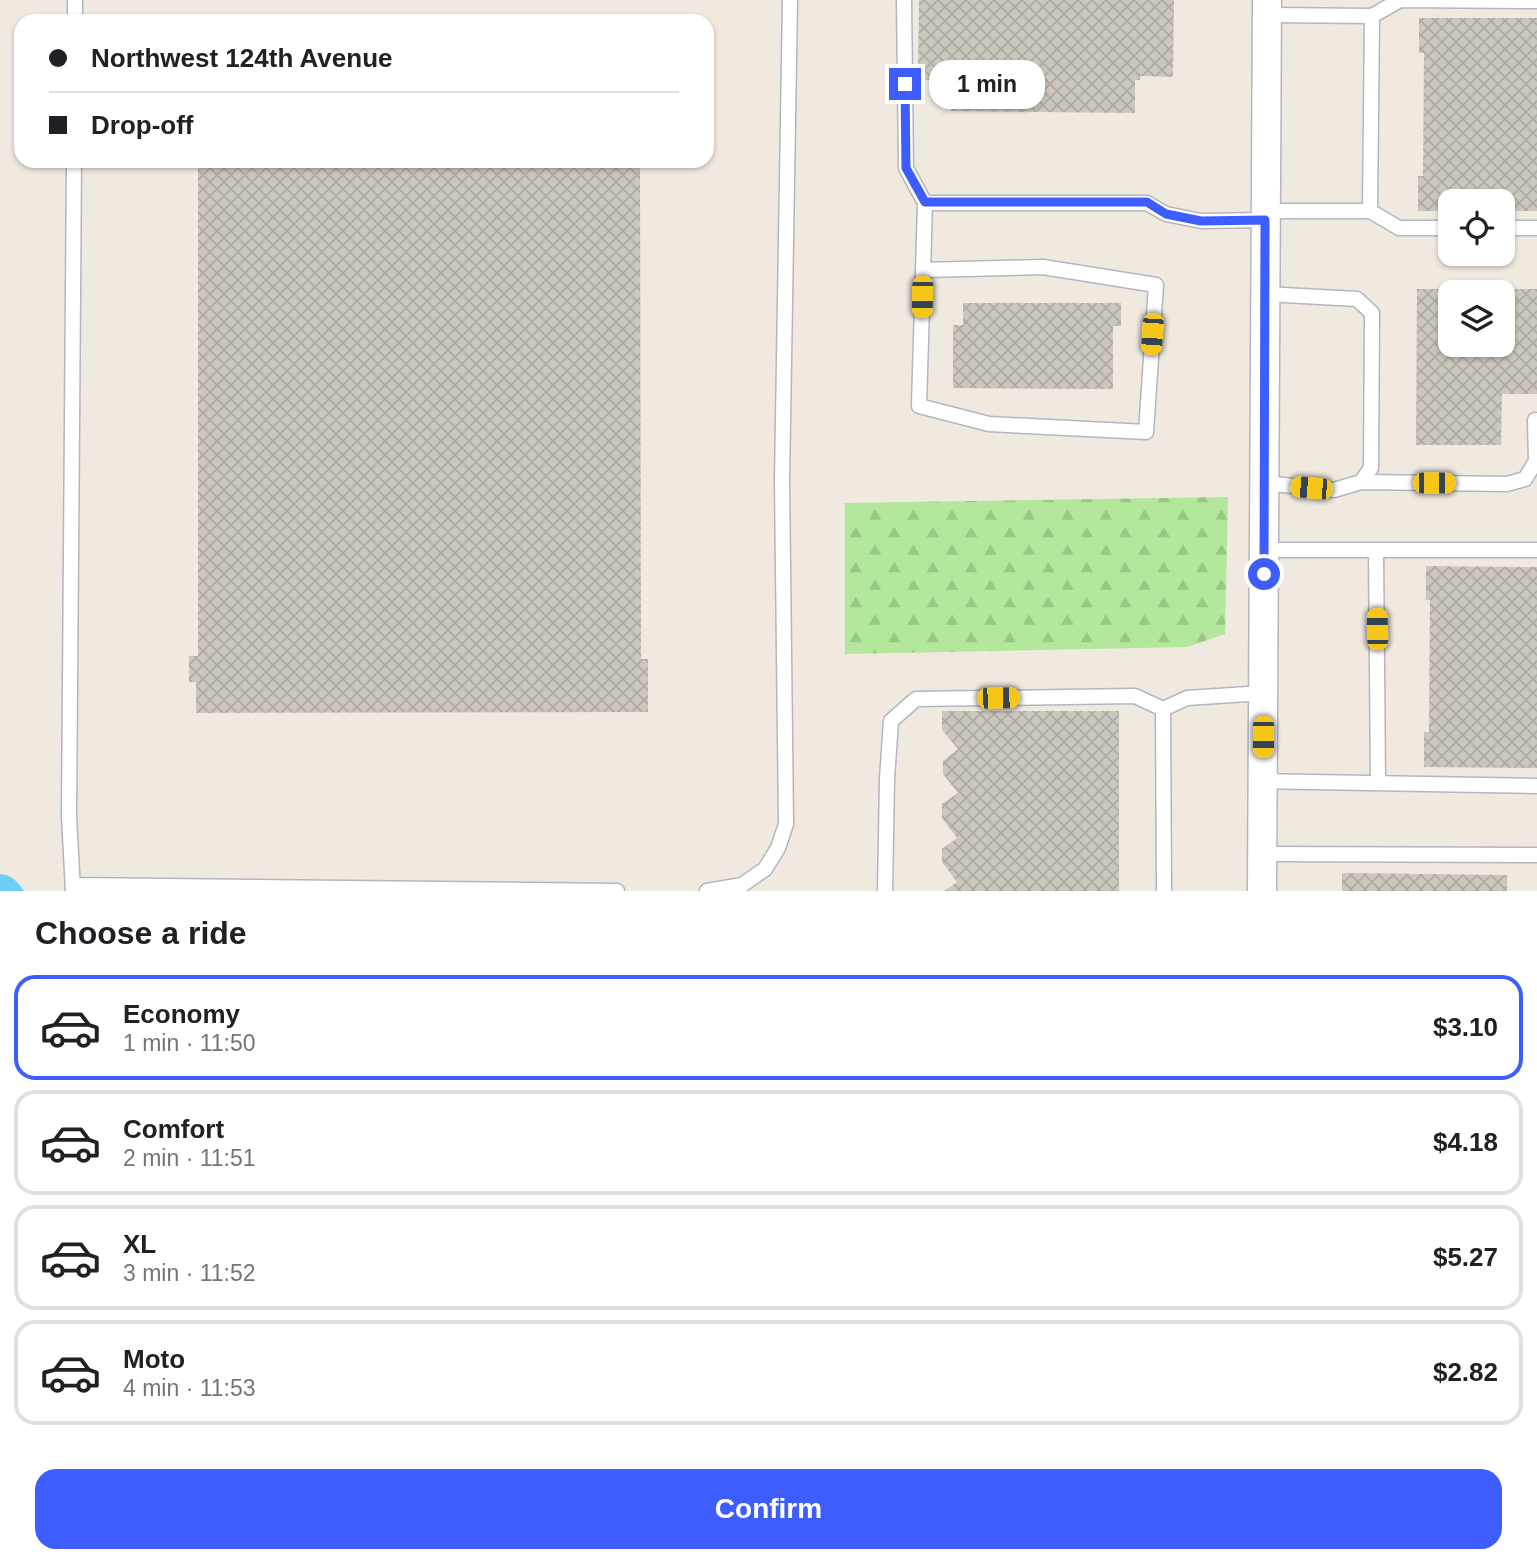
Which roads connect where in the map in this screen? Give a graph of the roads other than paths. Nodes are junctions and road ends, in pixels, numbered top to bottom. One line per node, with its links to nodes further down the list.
1 (790, 0): 30 (lane)
2 (904, 0): 7 (lane)
3 (1537, 1): 5 (lane)
4 (1267, 8): 5 (lane); 9 (street)
5 (1372, 16): 8 (lane)
6 (74, 168): 28 (lane)
7 (925, 202): 9 (lane); 13 (lane)
8 (1370, 211): 9 (lane); 10 (lane)
9 (1265, 215): 14 (street)
10 (1438, 228)
11 (1515, 228): 12 (lane)
12 (1537, 228)
13 (923, 270): 13 (lane)
14 (1265, 294): 16 (lane); 17 (street)
15 (1535, 420): 16 (lane)
16 (1361, 482): 17 (lane)
17 (1264, 483): 18 (street)
18 (1264, 550): 20 (lane); 21 (street)
19 (1537, 550): 20 (lane)
20 (1376, 551): 24 (lane)
21 (1263, 693): 22 (lane); 23 (street)
22 (1163, 709): 31 (lane); 32 (lane)
23 (1263, 781): 24 (lane); 26 (street)
24 (1378, 783): 25 (lane)
25 (1537, 786)
26 (1263, 854): 27 (lane); 33 (street)
27 (1537, 855)
28 (73, 888): 29 (lane)
29 (617, 891)
30 (707, 891)
31 (885, 891)
32 (1164, 891)
33 (1262, 891)

